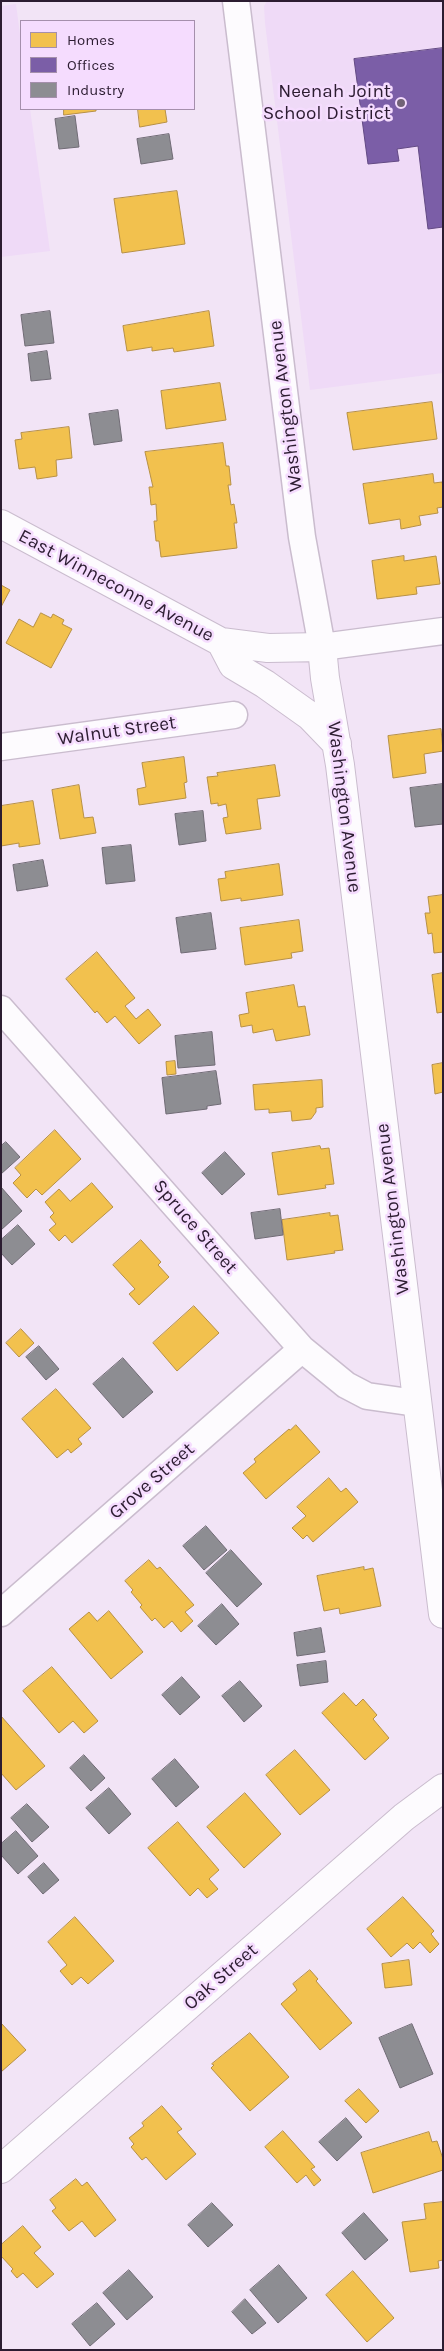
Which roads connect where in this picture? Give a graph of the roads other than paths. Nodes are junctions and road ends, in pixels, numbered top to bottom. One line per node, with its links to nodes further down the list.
1 (236, 1): 5 (street, Washington Avenue)
2 (1, 524): 4 (main road, East Winneconne Avenue)
3 (443, 631): 5 (street)
4 (221, 642): 5 (main road, East Winneconne Avenue); 7 (main road)
5 (322, 647): 7 (main road, Washington Avenue)
6 (234, 715): 8 (street, Walnut Street)
7 (337, 744): 11 (main road, Washington Avenue)
8 (1, 746)
9 (1, 1009): 10 (street, Spruce Street)
10 (302, 1349): 11 (street, Spruce Street); 12 (street, Grove Street)
11 (416, 1403): 13 (main road, Washington Avenue)
12 (1, 1613)
13 (443, 1614)
14 (443, 1788): 15 (main road, Oak Street)
15 (1, 2169)

